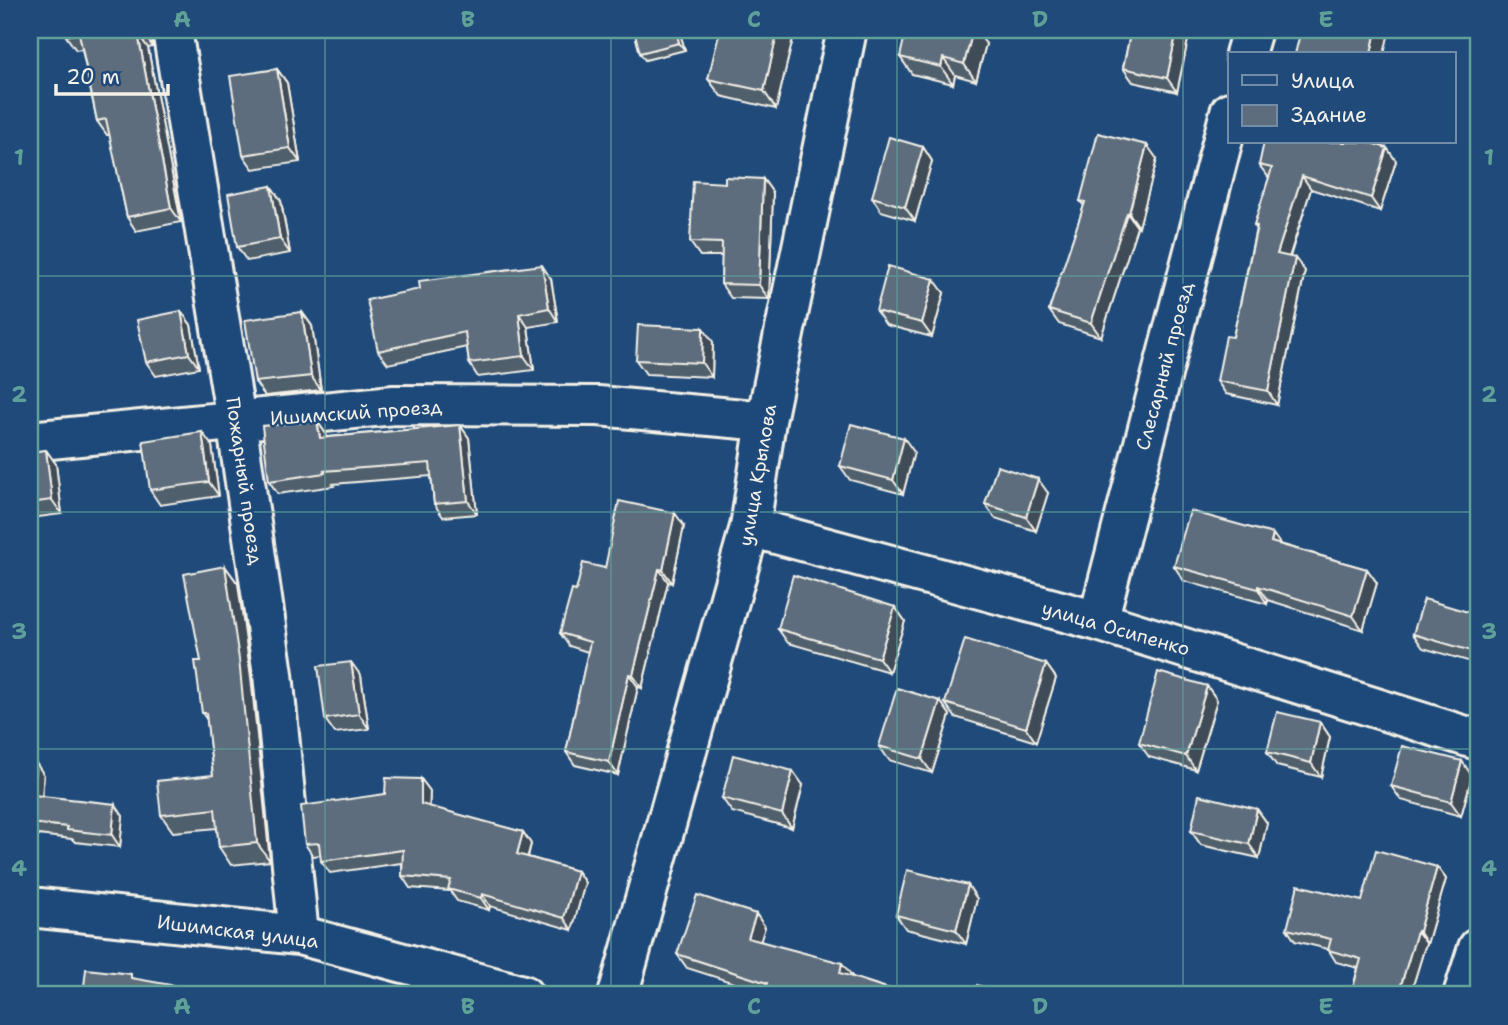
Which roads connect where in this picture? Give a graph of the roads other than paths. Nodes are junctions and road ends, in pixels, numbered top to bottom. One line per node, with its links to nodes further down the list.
1 (172, 30): 6 (street, Пожарный проезд)
2 (847, 30): 7 (street, улица Крылова)
3 (1252, 30): 4 (street)
4 (1246, 52)
5 (1228, 120): 10 (street, Слесарный проезд)
6 (236, 421): 7 (street, Ишимский проезд); 8 (street, Ишимский проезд); 13 (street, Пожарный проезд)
7 (766, 421): 9 (street, улица Крылова)
8 (30, 441)
9 (750, 527): 10 (street, улица Осипенко); 16 (street, улица Крылова)
10 (1097, 621): 11 (street, улица Осипенко)
11 (1478, 740)
12 (30, 907): 13 (street, Ишимская улица)
13 (299, 935): 15 (street, Ишимская улица)
14 (1478, 948): 17 (street)
15 (523, 995)
16 (618, 995)
17 (1463, 995)

